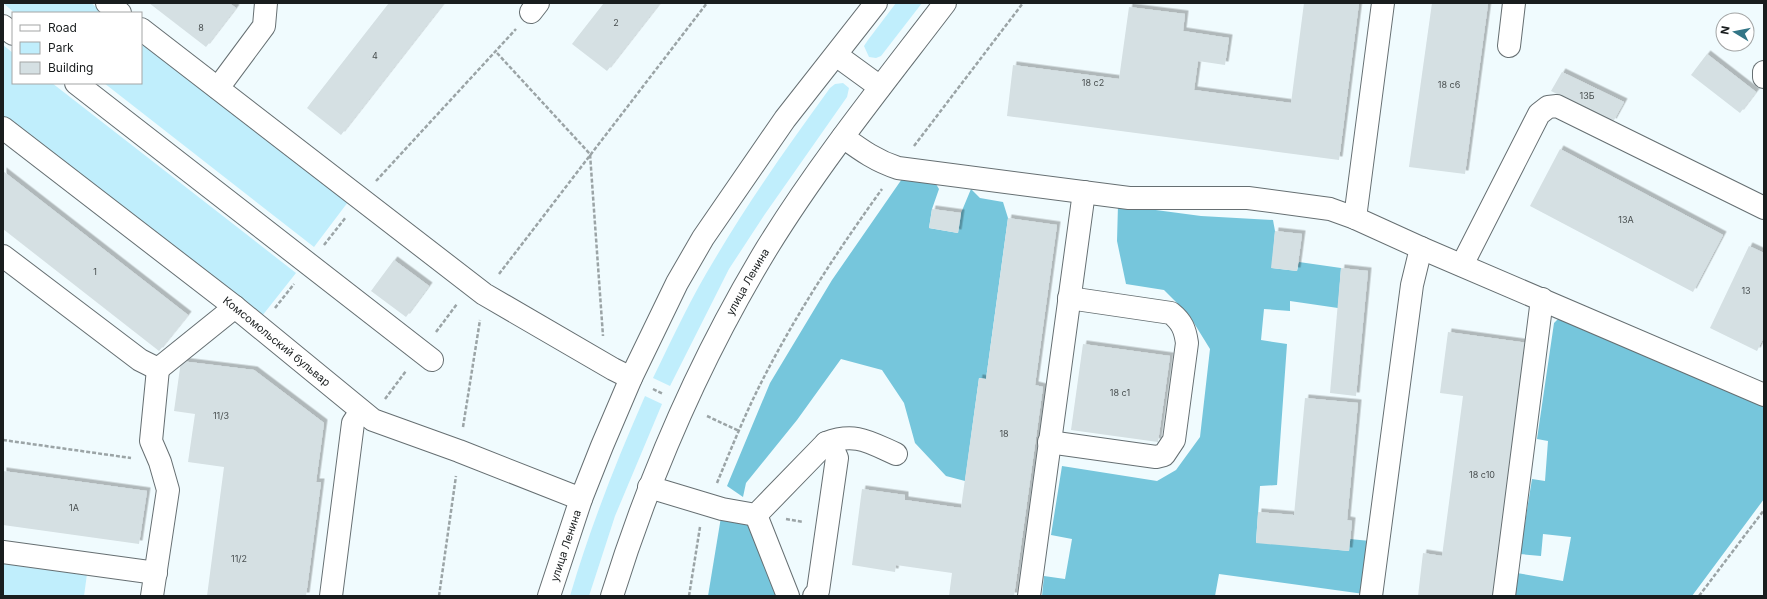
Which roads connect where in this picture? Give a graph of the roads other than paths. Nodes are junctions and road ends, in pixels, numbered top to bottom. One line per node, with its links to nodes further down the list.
1 (107, 3): 7 (street)
2 (266, 3): 17 (street)
3 (876, 3): 12 (street, улица Ленина)
4 (945, 3): 16 (street, улица Ленина)
5 (1383, 3): 22 (street)
6 (1514, 3): 11 (street)
7 (119, 12)
8 (3, 26): 10 (street)
9 (142, 30): 17 (street)
10 (12, 33)
11 (1509, 46)
12 (836, 55): 16 (street); 31 (street, улица Ленина)
13 (1764, 72): 14 (street)
14 (1764, 77)
15 (77, 84): 29 (street)
16 (880, 87): 19 (street, улица Ленина)
17 (218, 88): 31 (street)
18 (3, 128): 28 (street, Комсомольский бульвар)
19 (843, 137): 20 (street); 37 (street, улица Ленина)
20 (1084, 192): 22 (street); 26 (street)
21 (1764, 207): 25 (street)
22 (1355, 218): 23 (street)
23 (1421, 248): 25 (street); 49 (street)
24 (3, 256): 30 (street)
25 (1462, 265): 27 (street)
26 (1069, 298): 34 (street); 34 (street)
27 (1542, 299): 32 (street); 50 (street)
28 (234, 307): 30 (street); 33 (street, Комсомольский бульвар)
29 (432, 360)
30 (158, 369): 41 (street)
31 (631, 378): 38 (street, улица Ленина)
32 (1764, 395)
33 (361, 411): 38 (street, Комсомольский бульвар); 43 (street)
34 (1049, 442): 48 (street)
35 (826, 444): 36 (street); 39 (street); 47 (street)
36 (896, 454)
37 (649, 487): 39 (street); 45 (street, улица Ленина)
38 (581, 499): 44 (street, улица Ленина)
39 (756, 515): 46 (street)
40 (3, 552): 41 (street)
41 (156, 573): 42 (street)
42 (152, 596)
43 (331, 596)
44 (549, 596)
45 (612, 596)
46 (788, 596)
47 (814, 596)
48 (1029, 596)
49 (1371, 596)
50 (1504, 596)

